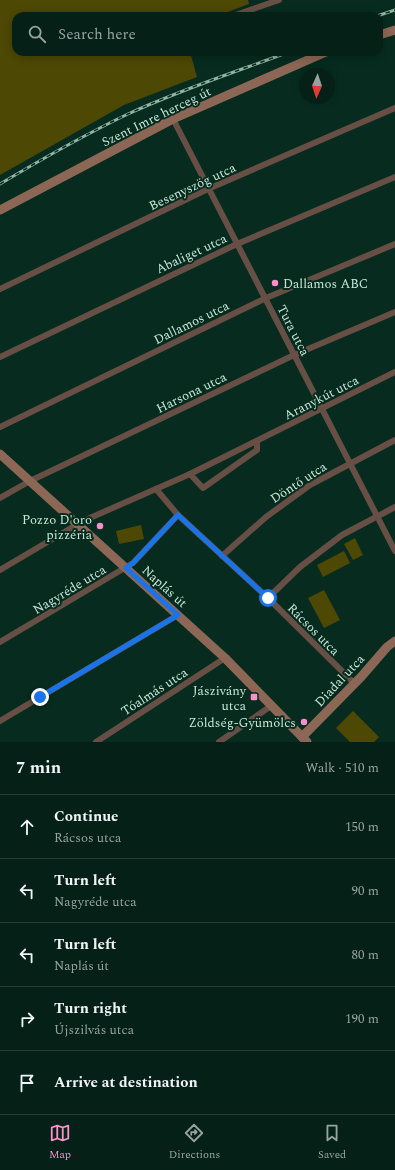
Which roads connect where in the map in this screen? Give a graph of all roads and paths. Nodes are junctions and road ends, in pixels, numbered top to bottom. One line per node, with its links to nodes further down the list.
1 (279, 0): 2 (street)
2 (244, 12)
3 (395, 30): 4 (street)
4 (383, 34)
5 (317, 56): 7 (street, Szent Imre herceg út)
6 (395, 108): 9 (street, Besenyszög utca)
7 (174, 119): 9 (street, Tura utca); 10 (street, Szent Imre herceg út)
8 (395, 177): 11 (street, Abaliget utca)
9 (208, 189): 11 (street, Tura utca); 13 (street, Besenyszög utca)
10 (0, 210)
11 (237, 244): 14 (street, Tura utca); 17 (street, Abaliget utca)
12 (395, 244): 14 (street, Dallamos utca)
13 (0, 289)
14 (266, 298): 16 (street, Tura utca); 20 (street, Dallamos utca)
15 (395, 312): 16 (street, Harsona utca)
16 (294, 354): 19 (street, Tura utca); 26 (street, Harsona utca)
17 (0, 357)
18 (395, 372): 19 (street, Aranykút utca)
19 (321, 409): 22 (street, Aranykút utca); 24 (street, Tura utca)
20 (0, 427)
21 (395, 440): 24 (street, Döntő utca)
22 (257, 442): 25 (street, Aranykút utca); 25 (street, Aranykút utca)
23 (0, 454): 26 (street, Naplás út)
24 (349, 463): 31 (street, Tura utca); 34 (street, Döntő utca)
25 (190, 474): 27 (street, Aranykút utca)
26 (30, 481): 28 (street, Harsona utca); 32 (street, Naplás út)
27 (156, 489): 30 (street, Rácsos utca); 32 (street, Aranykút utca)
28 (0, 498)
29 (395, 507): 31 (street)
30 (178, 515): 34 (street, Rácsos utca); 35 (street, Nagyréde utca)
31 (377, 516): 33 (street, Tura utca); 37 (street)
32 (78, 524): 35 (street, Naplás út); 36 (street, Aranykút utca)
33 (395, 551)
34 (222, 556): 37 (street, Rácsos utca)
35 (126, 568): 38 (street, Naplás út); 40 (street, Nagyréde utca)
36 (0, 570)
37 (268, 598): 42 (street, Rácsos utca)
38 (178, 615): 41 (street, Naplás út); 44 (street)
39 (395, 641): 42 (street, Diadal utca)
40 (0, 642)
41 (225, 658): 43 (street, Naplás út); 46 (street, Tóalmás utca)
42 (354, 684): 45 (street, Diadal utca)
43 (271, 706): 45 (street, Naplás út); 47 (street)
44 (0, 721)
45 (305, 740)
46 (96, 742)
47 (219, 742)

